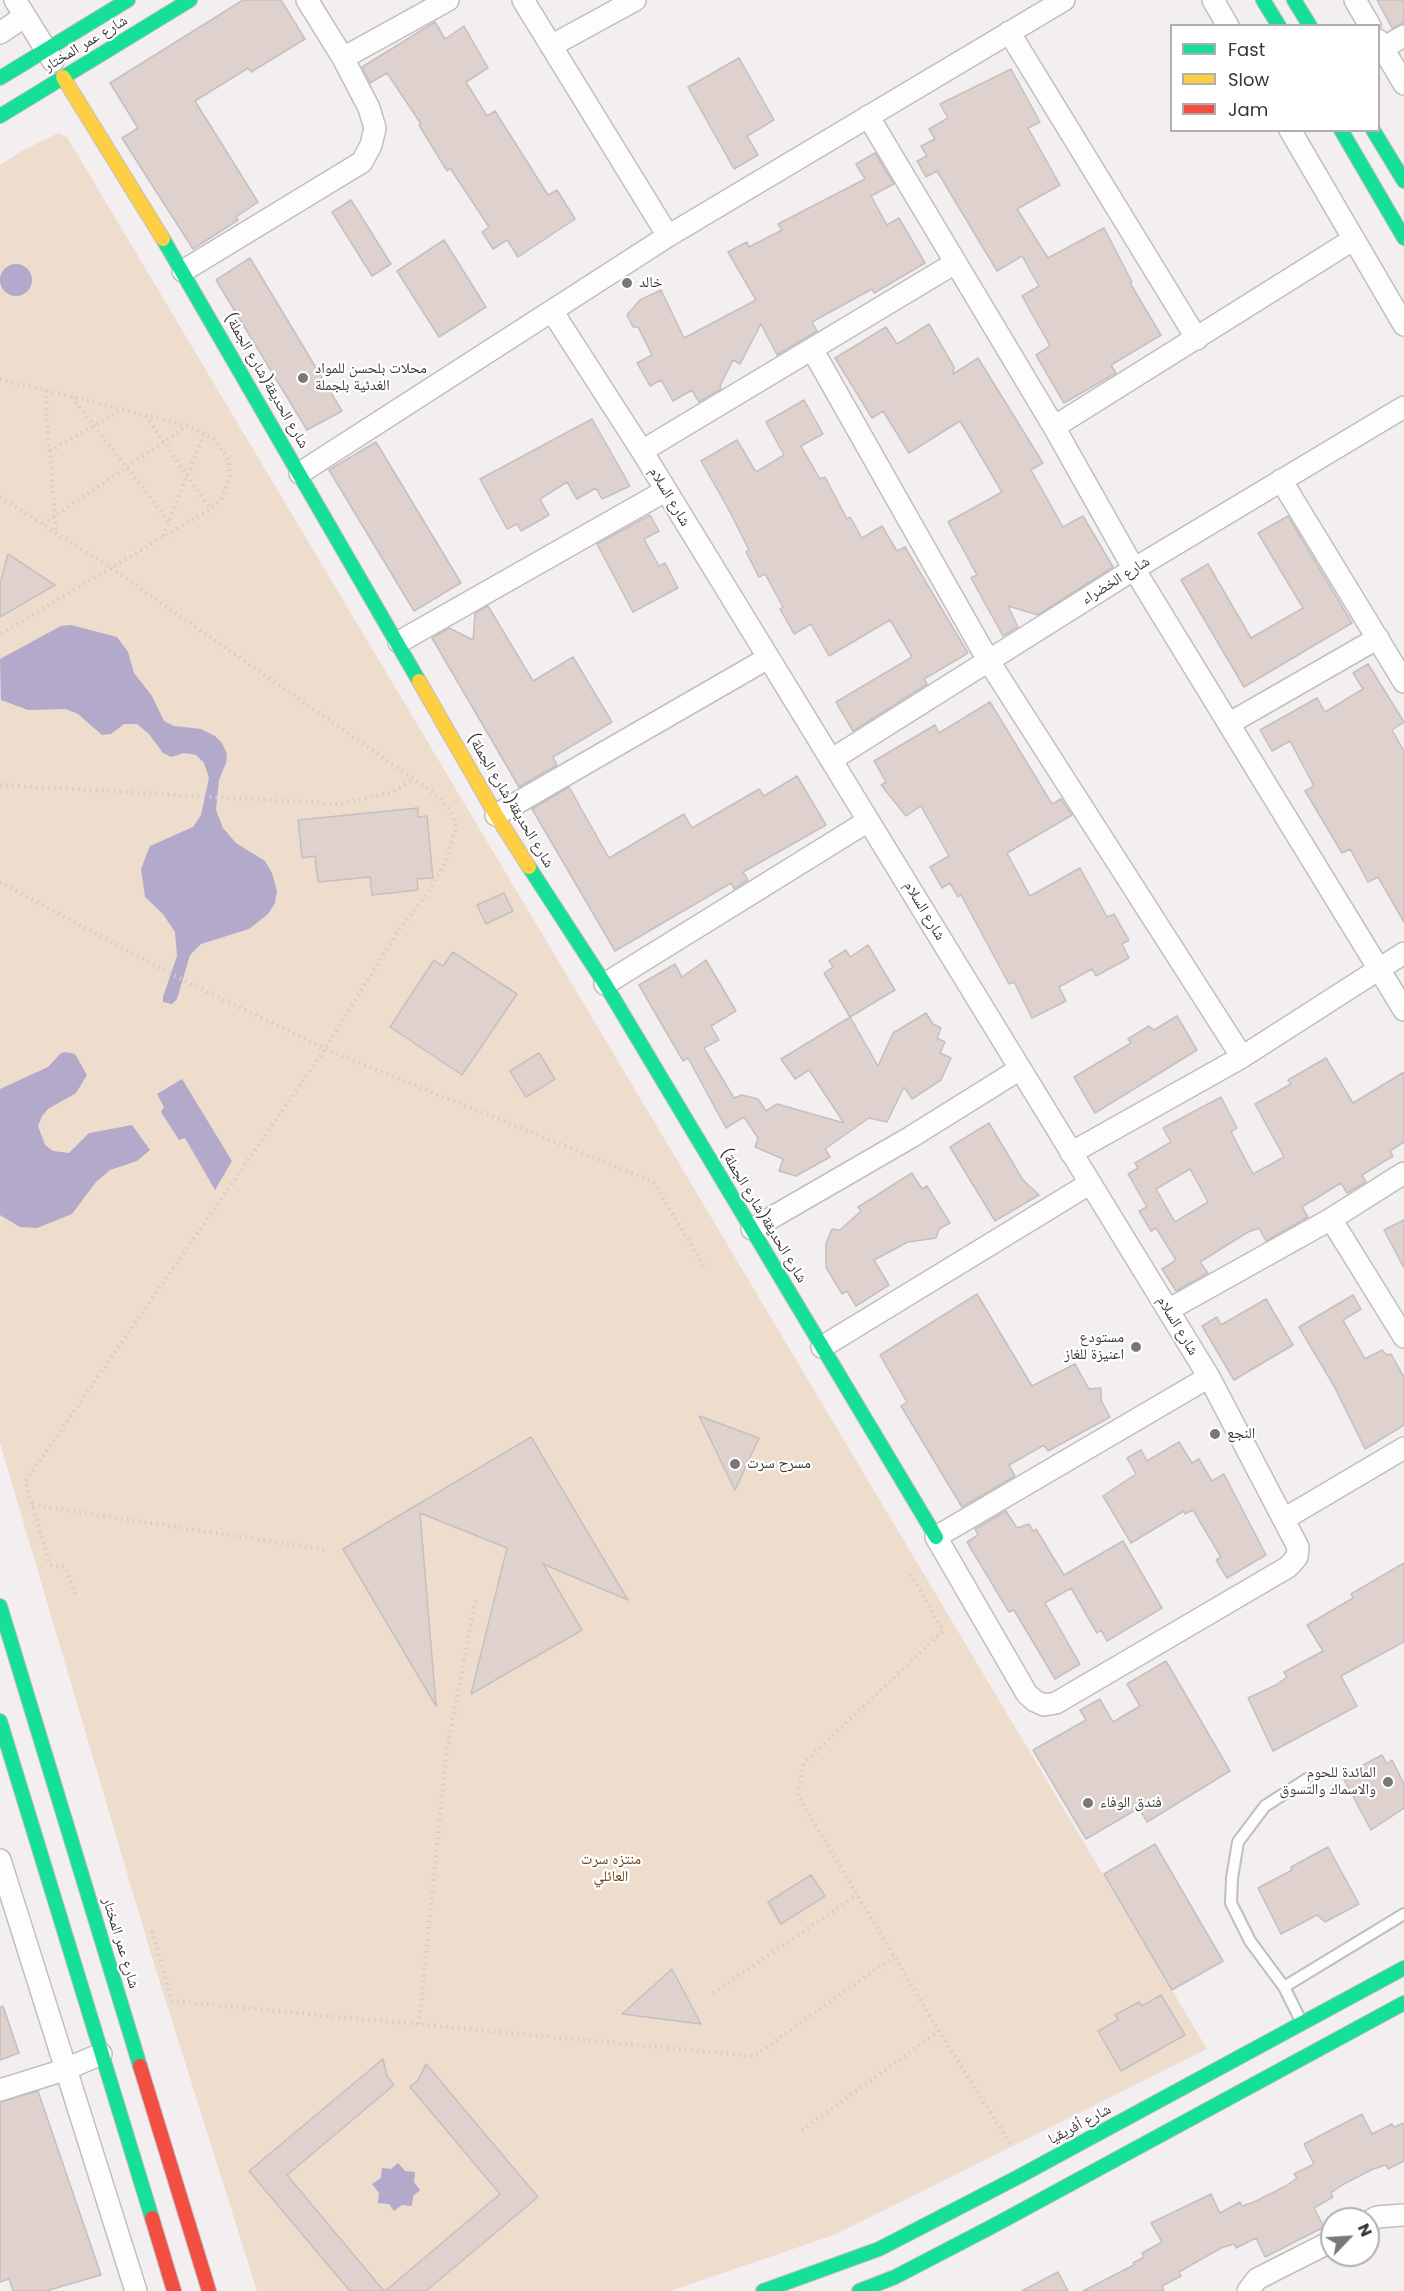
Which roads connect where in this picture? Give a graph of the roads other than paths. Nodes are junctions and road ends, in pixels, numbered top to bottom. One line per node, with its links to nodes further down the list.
1 (128, 0): 22 (main road)
2 (190, 0): 24 (main road, شارع عمر المختار)
3 (308, 0): 23 (street)
4 (448, 0): 23 (street)
5 (523, 0): 21 (street)
6 (635, 0): 21 (street)
7 (1064, 0): 17 (street)
8 (1213, 0): 13 (street)
9 (1263, 0): 14 (main road)
10 (1294, 0): 15 (main road)
11 (1355, 0): 16 (street)
12 (20, 8): 18 (street); 22 (street)
13 (1227, 24)
14 (1277, 24)
15 (1309, 24)
16 (1369, 24)
17 (1009, 32): 28 (street); 40 (street)
18 (0, 33)
19 (1404, 36): 20 (street)
20 (1381, 44): 26 (street)
21 (551, 46): 33 (street)
22 (46, 49): 24 (street); 25 (main road)
23 (344, 58): 37 (street)
24 (63, 77): 27 (main road, شارع عمر المختار); 37 (main road, شارع الحديقة(شارع الجملة))
25 (0, 78)
26 (1404, 84)
27 (0, 116)
28 (868, 116): 33 (street); 36 (street)
29 (1291, 132): 34 (street)
30 (1342, 132): 35 (main road)
31 (1374, 132): 32 (main road)
32 (1404, 182)
33 (668, 236): 38 (street)
34 (1354, 238): 39 (street); 40 (street)
35 (1404, 238)
36 (955, 263): 41 (street); 43 (street)
37 (183, 271): 45 (main road, شارع الحديقة(شارع الجملة))
38 (552, 311): 44 (street, شارع السلام); 45 (street)
39 (1404, 325)
40 (1197, 339): 43 (street)
41 (812, 349): 44 (street); 52 (street)
42 (1404, 407): 46 (street, شارع الخضراء)
43 (1054, 427): 48 (street)
44 (642, 451): 47 (street, شارع السلام)
45 (300, 473): 50 (main road, شارع الحديقة(شارع الجملة))
46 (1281, 480): 48 (street, شارع الخضراء); 49 (street)
47 (665, 491): 50 (street); 51 (street, شارع السلام)
48 (1134, 569): 52 (street, شارع الخضراء); 54 (street)
49 (1378, 638): 53 (street); 54 (street)
50 (399, 642): 56 (main road, شارع الحديقة(شارع الجملة))
51 (768, 658): 55 (street, شارع السلام); 56 (street)
52 (988, 660): 55 (street, شارع الخضراء); 62 (street)
53 (1404, 682)
54 (1230, 723): 59 (street)
55 (831, 760): 57 (street, شارع السلام)
56 (496, 814): 60 (main road, شارع الحديقة(شارع الجملة))
57 (868, 820): 60 (street); 63 (street, شارع السلام)
58 (1404, 953): 59 (street)
59 (1378, 968): 61 (street); 62 (street)
60 (605, 984): 68 (main road, شارع الحديقة(شارع الجملة))
61 (1404, 1010)
62 (1242, 1057): 64 (street)
63 (1020, 1069): 64 (street, شارع السلام); 68 (street)
64 (1071, 1153): 66 (street, شارع السلام)
65 (1404, 1173): 67 (street)
66 (1089, 1184): 69 (street, شارع السلام); 71 (street)
67 (1331, 1219): 69 (street); 70 (street)
68 (752, 1229): 71 (main road, شارع الحديقة(شارع الجملة))
69 (1168, 1310): 72 (street, شارع السلام)
70 (1404, 1336)
71 (822, 1347): 75 (main road, شارع الحديقة(شارع الجملة))
72 (1209, 1377): 74 (street, شارع السلام); 75 (street)
73 (1404, 1448): 74 (street)
74 (1284, 1519): 75 (street, شارع السلام)
75 (936, 1537)
76 (0, 1606): 93 (main road, شارع عمر المختار)
77 (0, 1721): 85 (main road)
78 (1307, 1779): 82 (lane)
79 (0, 1860): 86 (street)
80 (1404, 1914): 82 (lane)
81 (1404, 1968): 84 (main road, شارع أفريقيا)
82 (1284, 1987): 84 (lane)
83 (1404, 2003): 95 (main road)
84 (1302, 2023): 94 (main road, شارع أفريقيا)
85 (101, 2054): 86 (street); 92 (main road)
86 (64, 2070): 87 (street); 91 (street)
87 (0, 2090)
88 (1404, 2216): 89 (street)
89 (1380, 2217)
90 (1320, 2247): 96 (street)
91 (136, 2291)
92 (174, 2291)
93 (208, 2291)
94 (763, 2291)
95 (859, 2291)
96 (1248, 2291)

